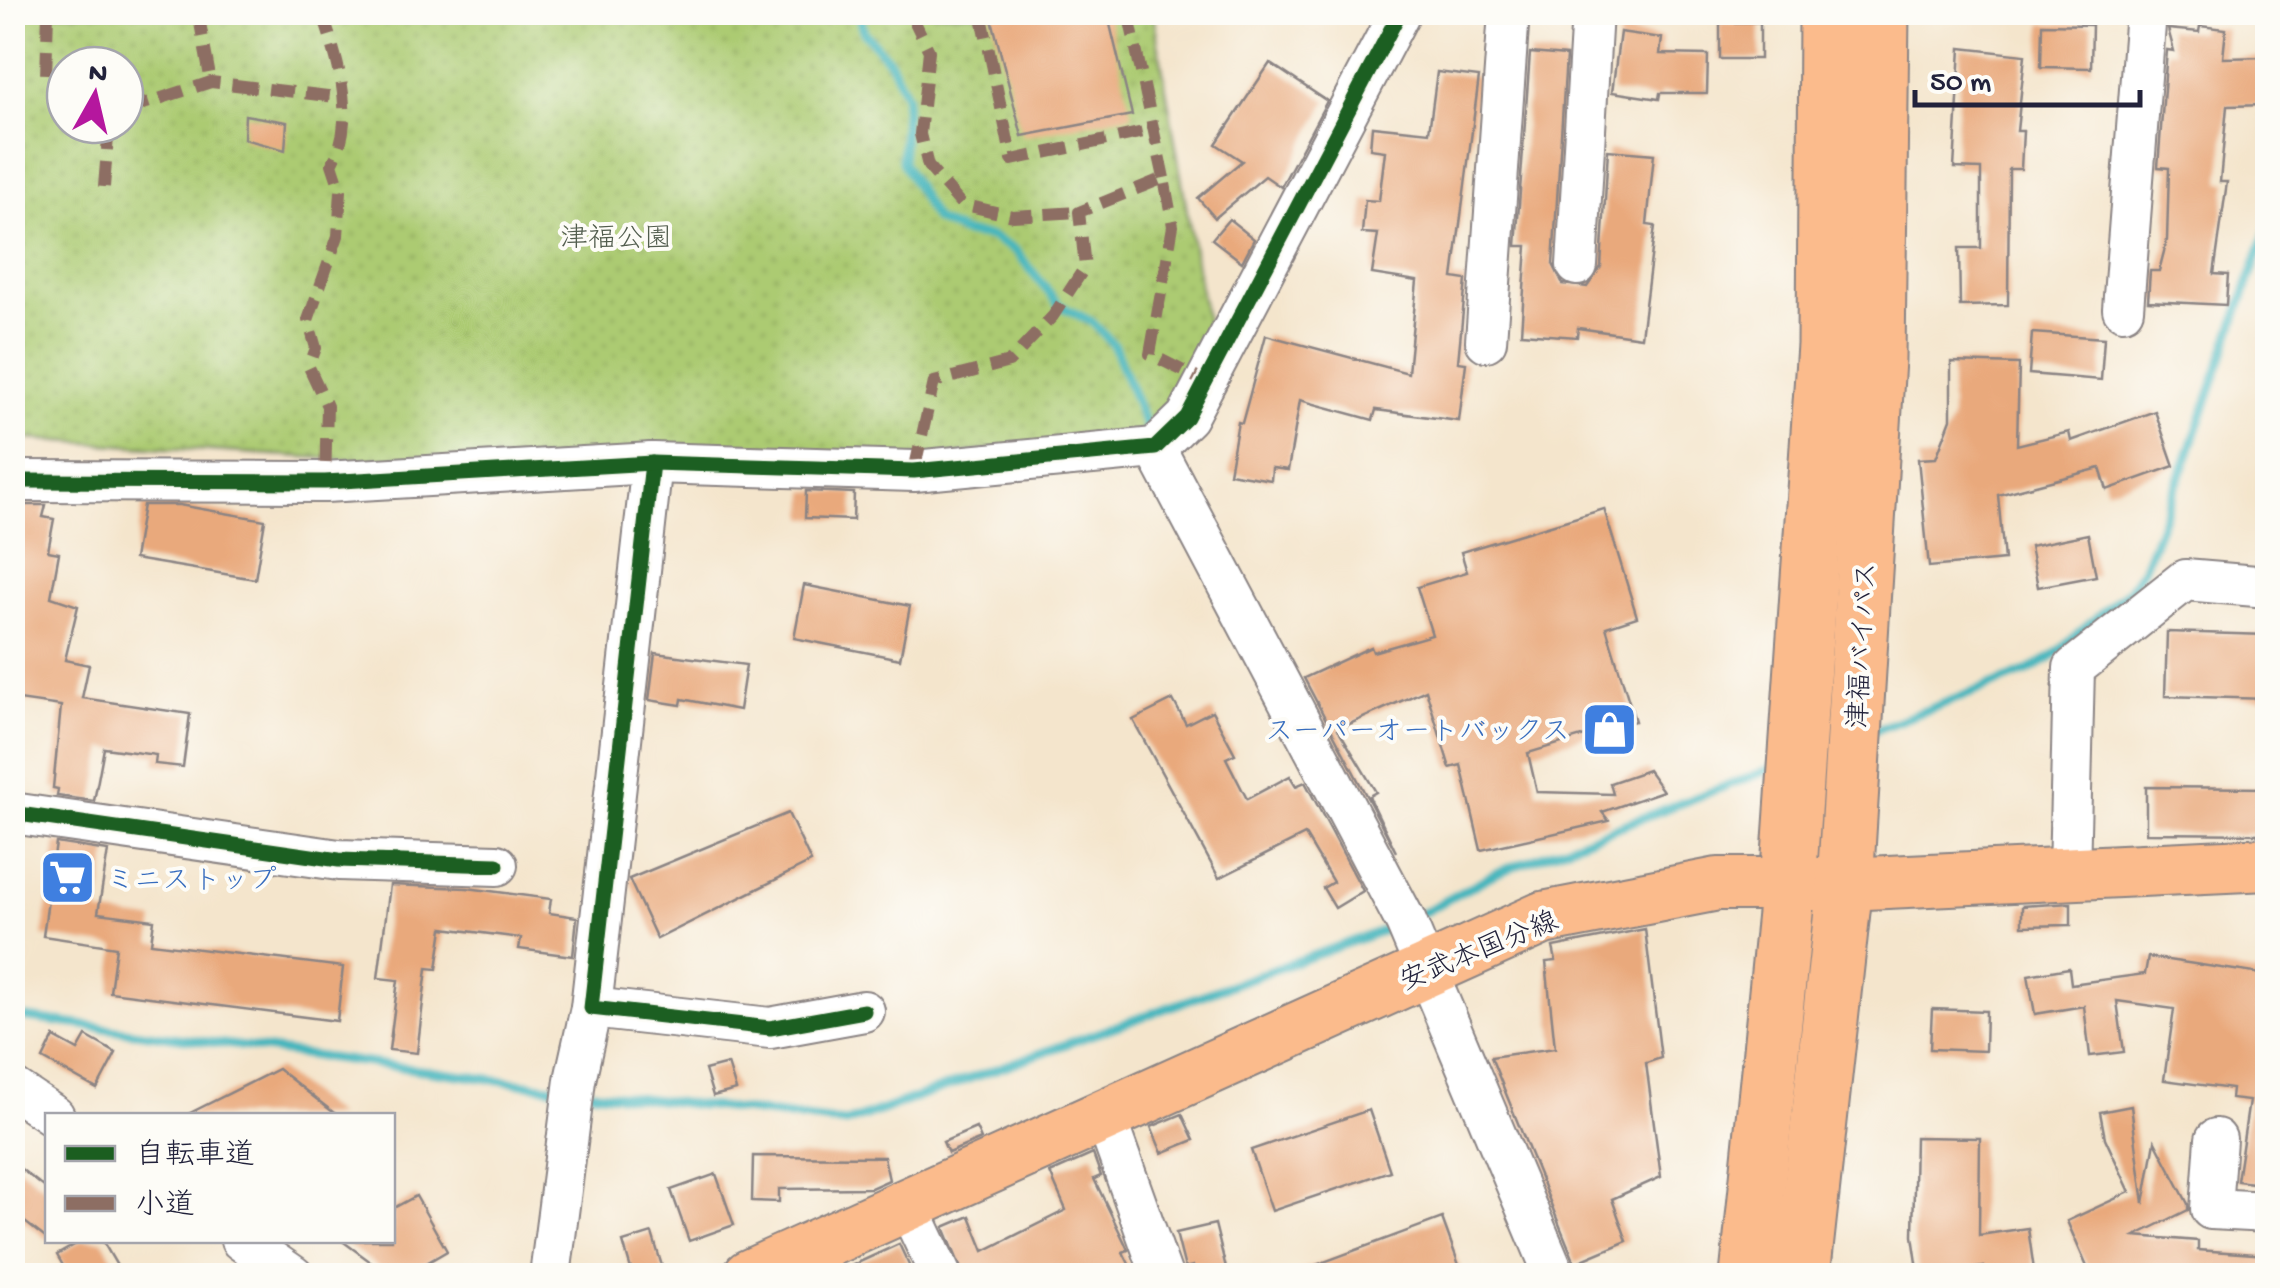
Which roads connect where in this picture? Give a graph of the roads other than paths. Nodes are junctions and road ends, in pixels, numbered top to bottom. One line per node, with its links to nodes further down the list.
1 (1400, 12): 10 (street)
2 (1509, 12): 9 (street)
3 (1592, 12): 7 (street)
4 (1827, 12): 18 (highway, 津福バイパス)
5 (1881, 12): 19 (highway, 津福バイパス)
6 (2146, 12): 8 (street)
7 (1577, 265)
8 (2123, 309)
9 (1486, 341)
10 (1155, 448): 11 (street); 20 (street)
11 (652, 462): 12 (street); 21 (street)
12 (12, 481)
13 (2268, 587): 17 (street)
14 (12, 812): 16 (street)
15 (2268, 864): 17 (main road, 安武本国分線)
16 (497, 865)
17 (2069, 874): 19 (main road, 安武本国分線)
18 (1788, 884): 19 (main road, 安武本国分線); 20 (main road, 安武本国分線); 36 (highway, 津福バイパス)
19 (1845, 884): 37 (highway, 津福バイパス)
20 (1425, 969): 25 (main road, 安武本国分線); 35 (street)
21 (591, 1008): 22 (street); 31 (street)
22 (864, 1011)
23 (12, 1088): 24 (street)
24 (50, 1113)
25 (1104, 1114): 27 (main road, 安武本国分線); 34 (street)
26 (2216, 1139): 28 (street)
27 (906, 1204): 32 (main road, 安武本国分線); 33 (street)
28 (2268, 1212)
29 (244, 1243): 30 (street)
30 (293, 1276)
31 (550, 1276)
32 (749, 1276)
33 (941, 1276)
34 (1162, 1276)
35 (1555, 1276)
36 (1748, 1276)
37 (1802, 1276)

